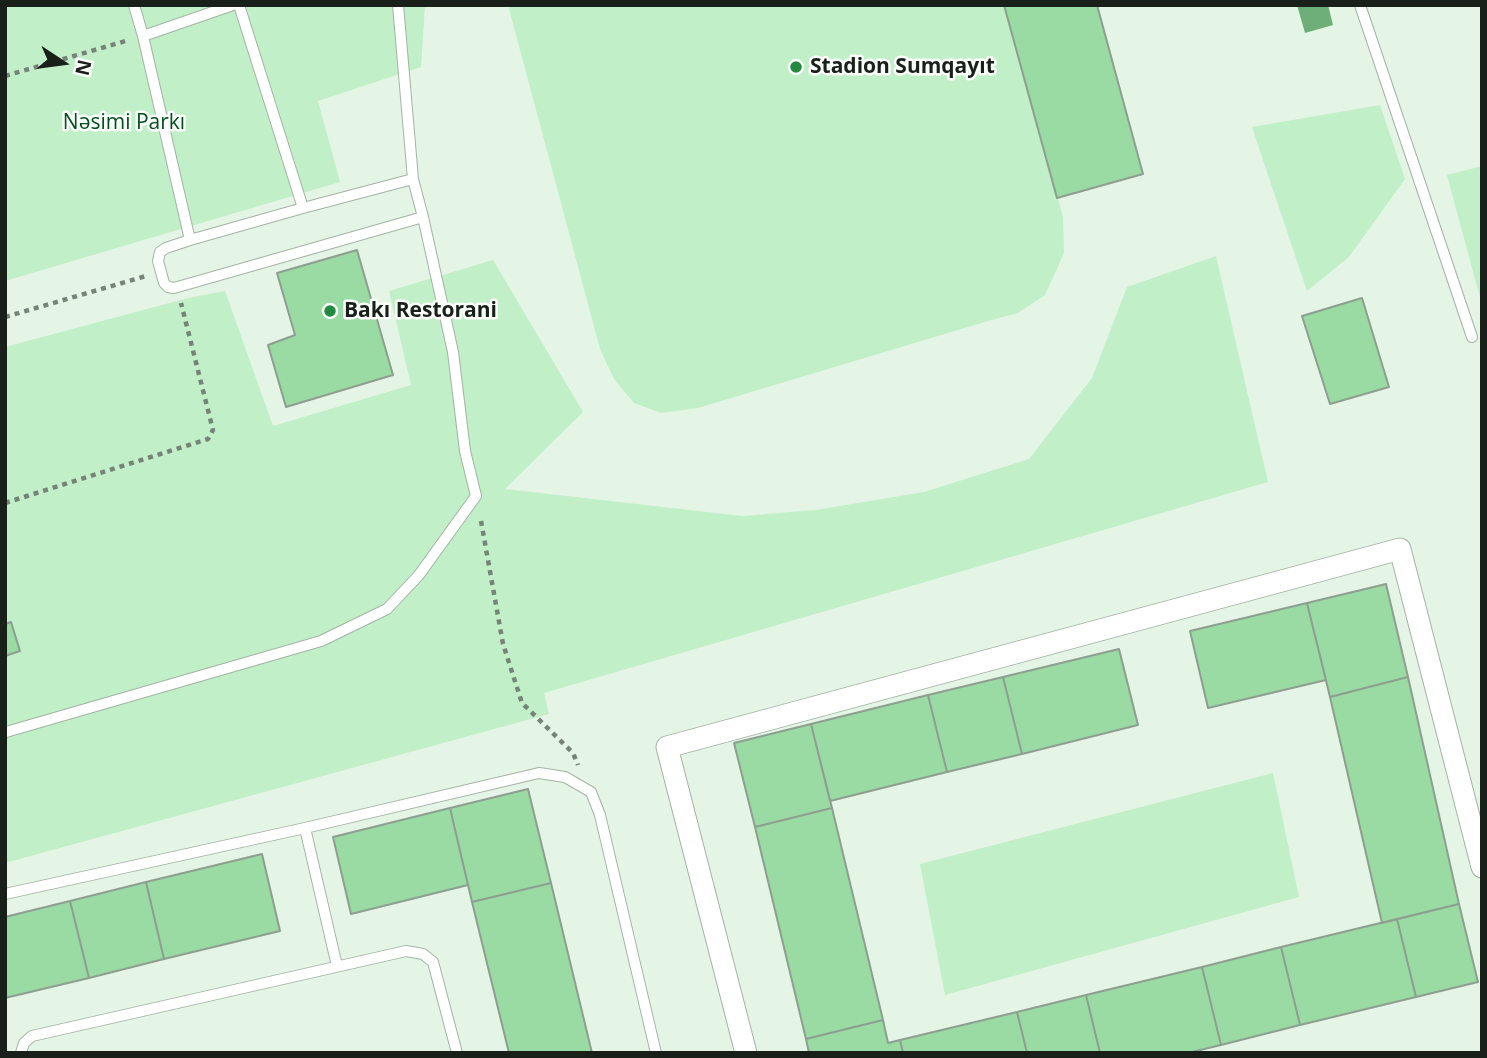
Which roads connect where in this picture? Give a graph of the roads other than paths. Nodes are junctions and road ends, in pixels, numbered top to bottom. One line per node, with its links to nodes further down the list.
1 (134, 5): 6 (lane)
2 (233, 5): 6 (lane)
3 (239, 5): 8 (lane)
4 (398, 5): 7 (lane)
5 (1360, 5): 11 (lane)
6 (143, 36): 10 (lane)
7 (413, 179): 8 (lane); 9 (lane)
8 (303, 208): 10 (lane)
9 (423, 217): 10 (lane); 12 (lane)
10 (190, 240)
11 (1472, 337)
12 (6, 732)
13 (305, 828): 15 (lane); 16 (lane); 19 (lane)
14 (1482, 867): 20 (street)
15 (5, 894)
16 (338, 966): 17 (lane); 18 (lane)
17 (21, 1053)
18 (457, 1053)
19 (656, 1053)
20 (746, 1053)

